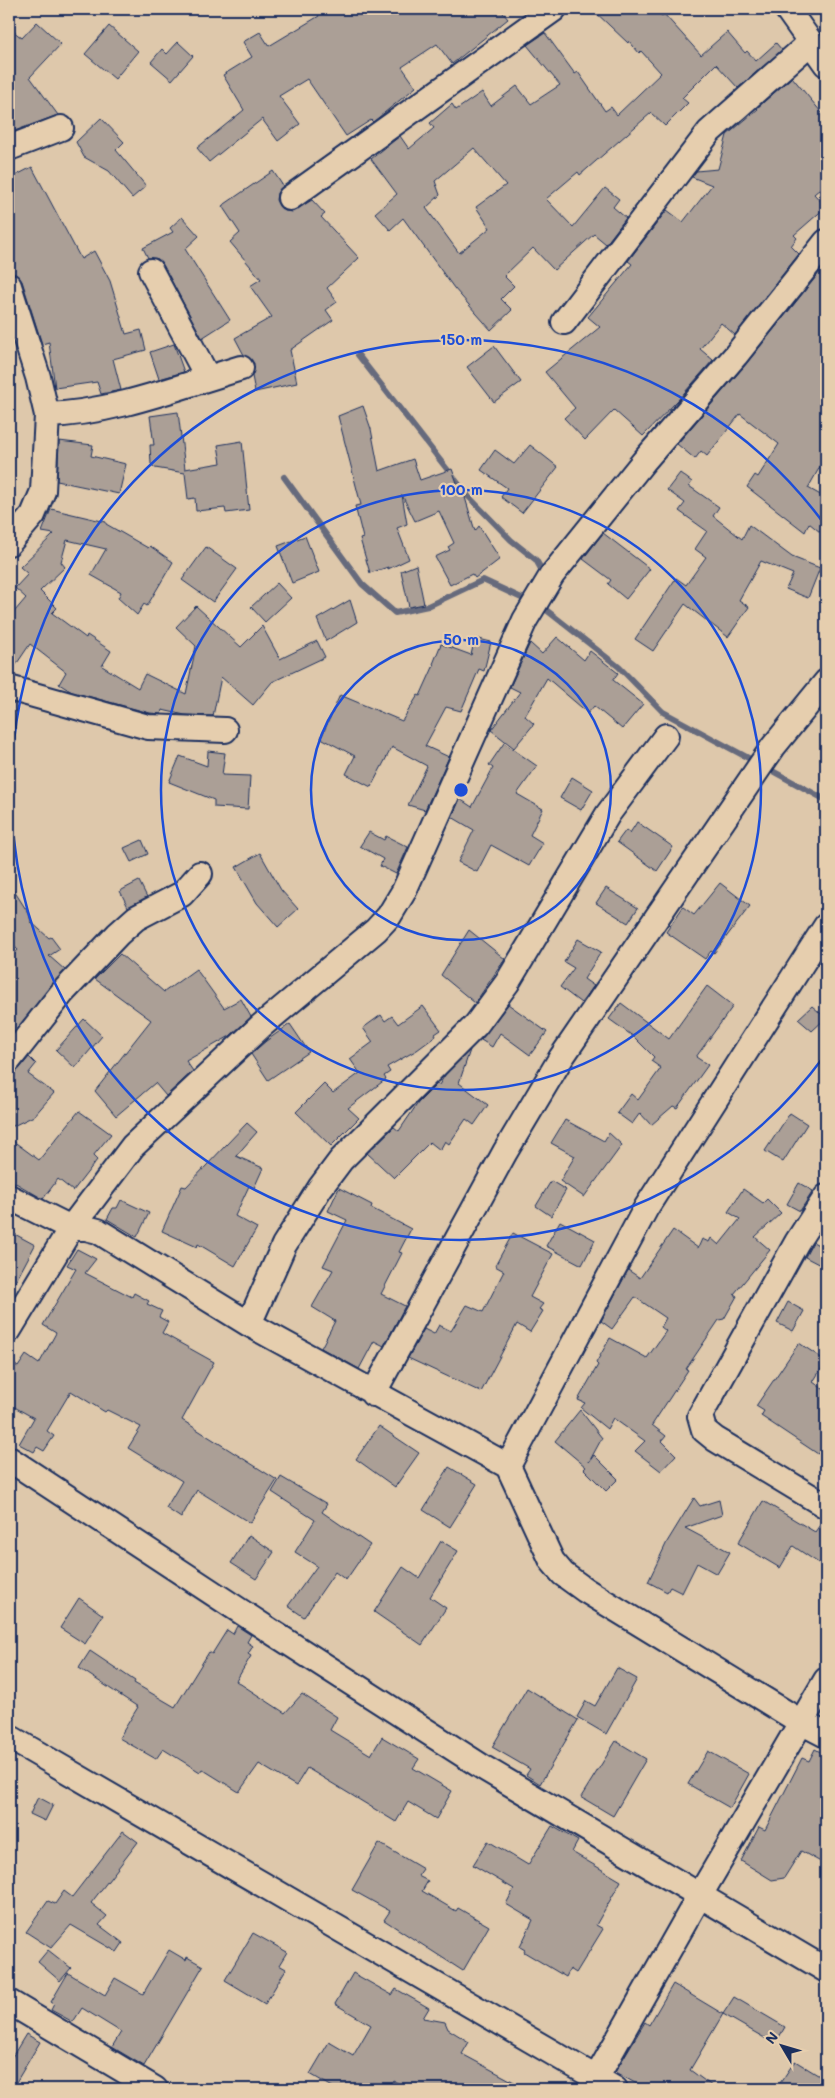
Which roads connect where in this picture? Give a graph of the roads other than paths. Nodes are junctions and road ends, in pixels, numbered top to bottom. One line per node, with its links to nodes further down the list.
1 (554, 9): 7 (street)
2 (786, 9): 3 (street)
3 (810, 43): 4 (street); 11 (street)
4 (826, 64)
5 (61, 128): 6 (street)
6 (9, 148)
7 (290, 198)
8 (826, 242): 25 (street)
9 (151, 271): 13 (street)
10 (9, 286): 14 (street)
11 (564, 322)
12 (241, 368): 13 (street)
13 (208, 378): 14 (street)
14 (47, 415): 15 (street)
15 (9, 543)
16 (826, 682): 28 (street)
17 (9, 688): 18 (street)
18 (225, 730)
19 (666, 736): 26 (street)
20 (200, 874): 22 (street)
21 (826, 926): 30 (street)
22 (9, 1060)
23 (9, 1197): 25 (street)
24 (826, 1197): 31 (street)
25 (71, 1228): 26 (street); 27 (street)
26 (249, 1324): 28 (street)
27 (9, 1330)
28 (373, 1394): 30 (street)
29 (9, 1459): 36 (street)
30 (508, 1466): 33 (street)
31 (826, 1506)
32 (826, 1680): 33 (street)
33 (801, 1722): 34 (street); 36 (street)
34 (826, 1735)
35 (9, 1737): 39 (street)
36 (700, 1895): 37 (street); 39 (street)
37 (826, 1970)
38 (9, 2002): 40 (street)
39 (601, 2086)
40 (155, 2089)

